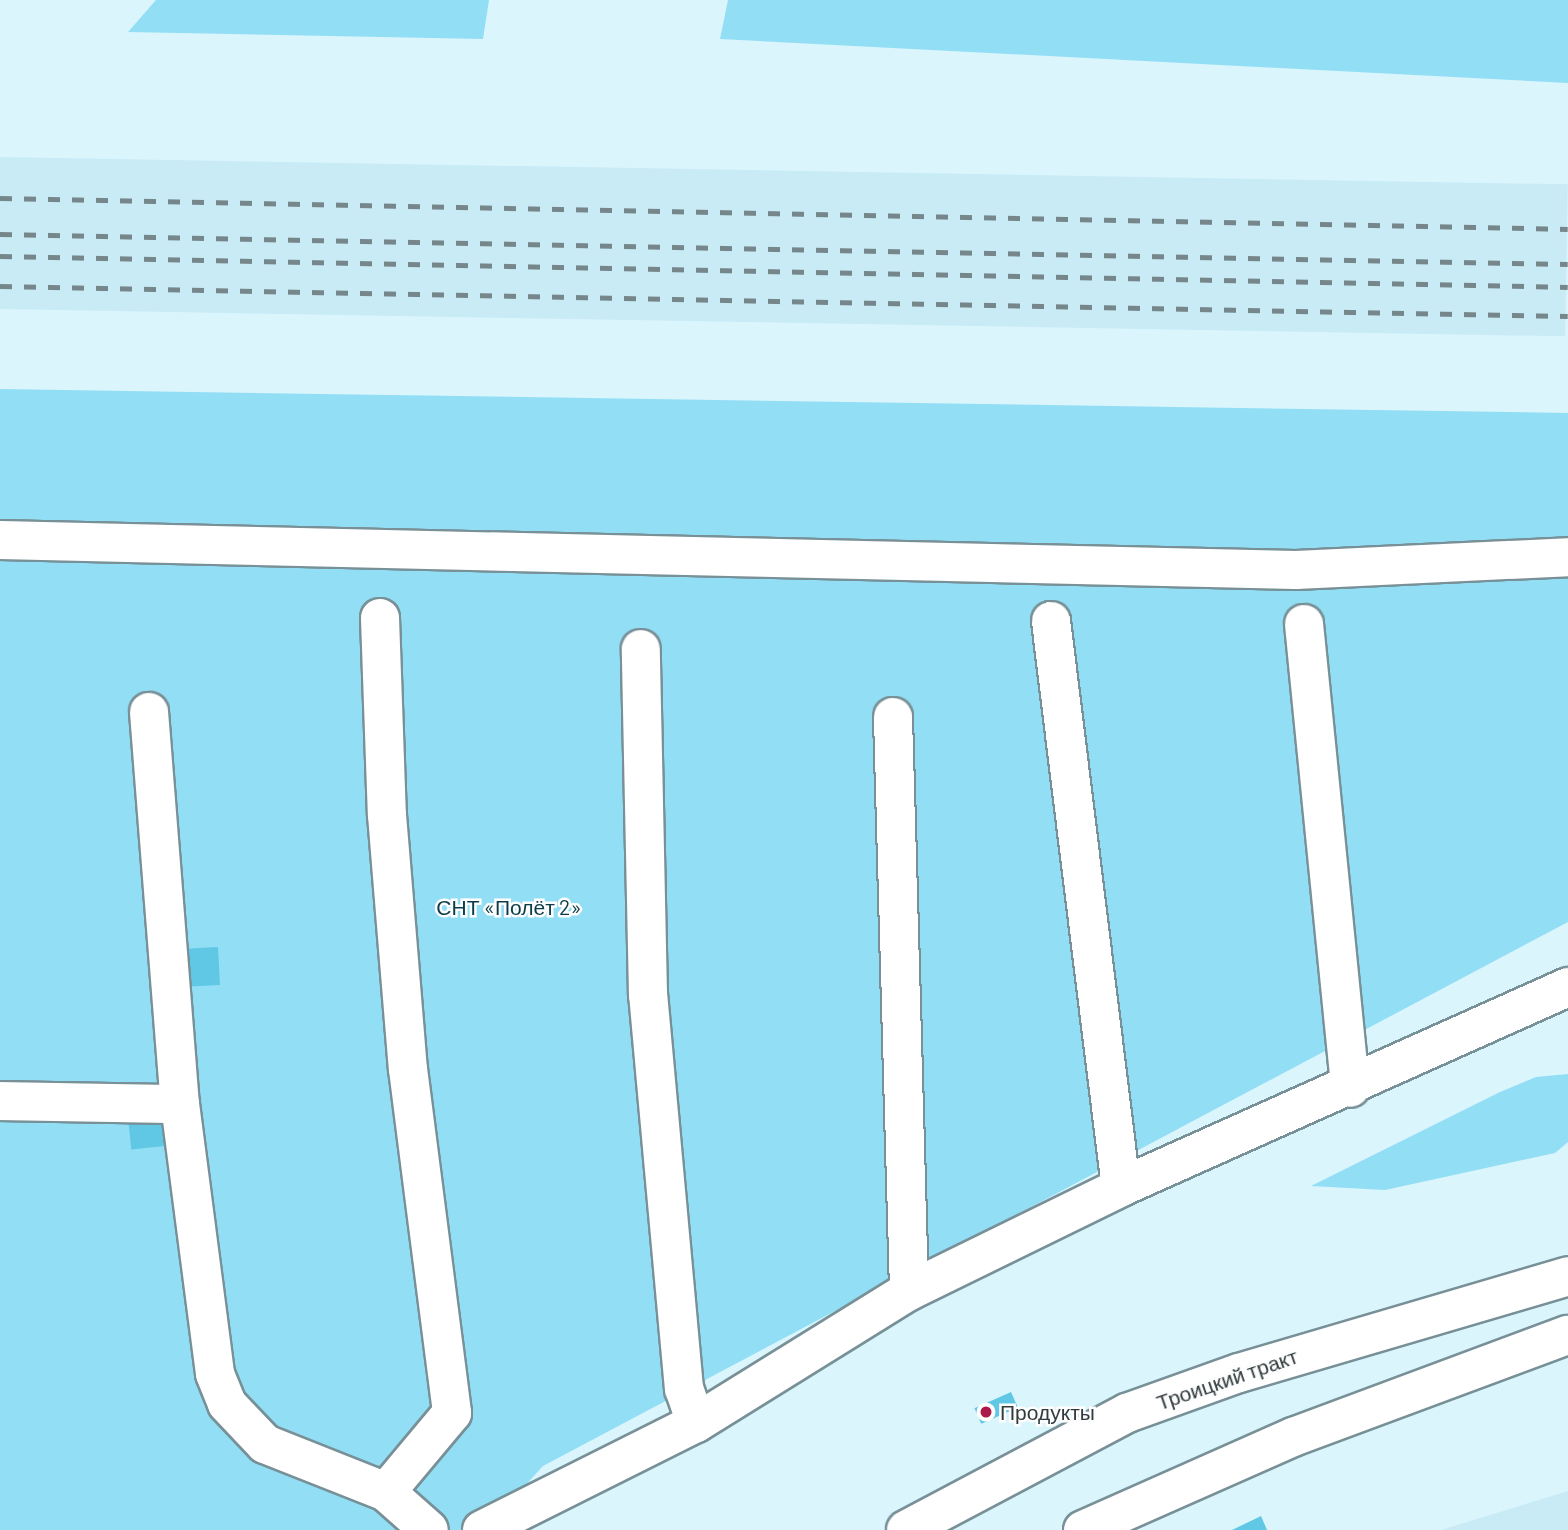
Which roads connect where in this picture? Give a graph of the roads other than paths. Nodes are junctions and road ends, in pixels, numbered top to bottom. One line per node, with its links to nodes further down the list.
1 (0, 540): 2 (main road)
2 (1568, 557)
3 (380, 618): 20 (main road)
4 (1051, 621): 13 (main road)
5 (1304, 624): 10 (main road)
6 (641, 649): 19 (main road)
7 (149, 712): 12 (main road)
8 (893, 717): 15 (main road)
9 (1568, 987): 10 (main road)
10 (1350, 1088): 13 (main road)
11 (0, 1101): 12 (main road)
12 (180, 1104): 20 (main road)
13 (1121, 1187): 15 (main road)
14 (1568, 1276): 23 (main road, Троицкий тракт)
15 (909, 1290): 19 (main road)
16 (1568, 1335): 18 (main road)
17 (1568, 1347): 18 (main road)
18 (1510, 1355): 24 (main road)
19 (696, 1423): 22 (main road)
20 (386, 1492): 21 (main road)
21 (429, 1530)
22 (482, 1530)
23 (906, 1530)
24 (1083, 1530)

